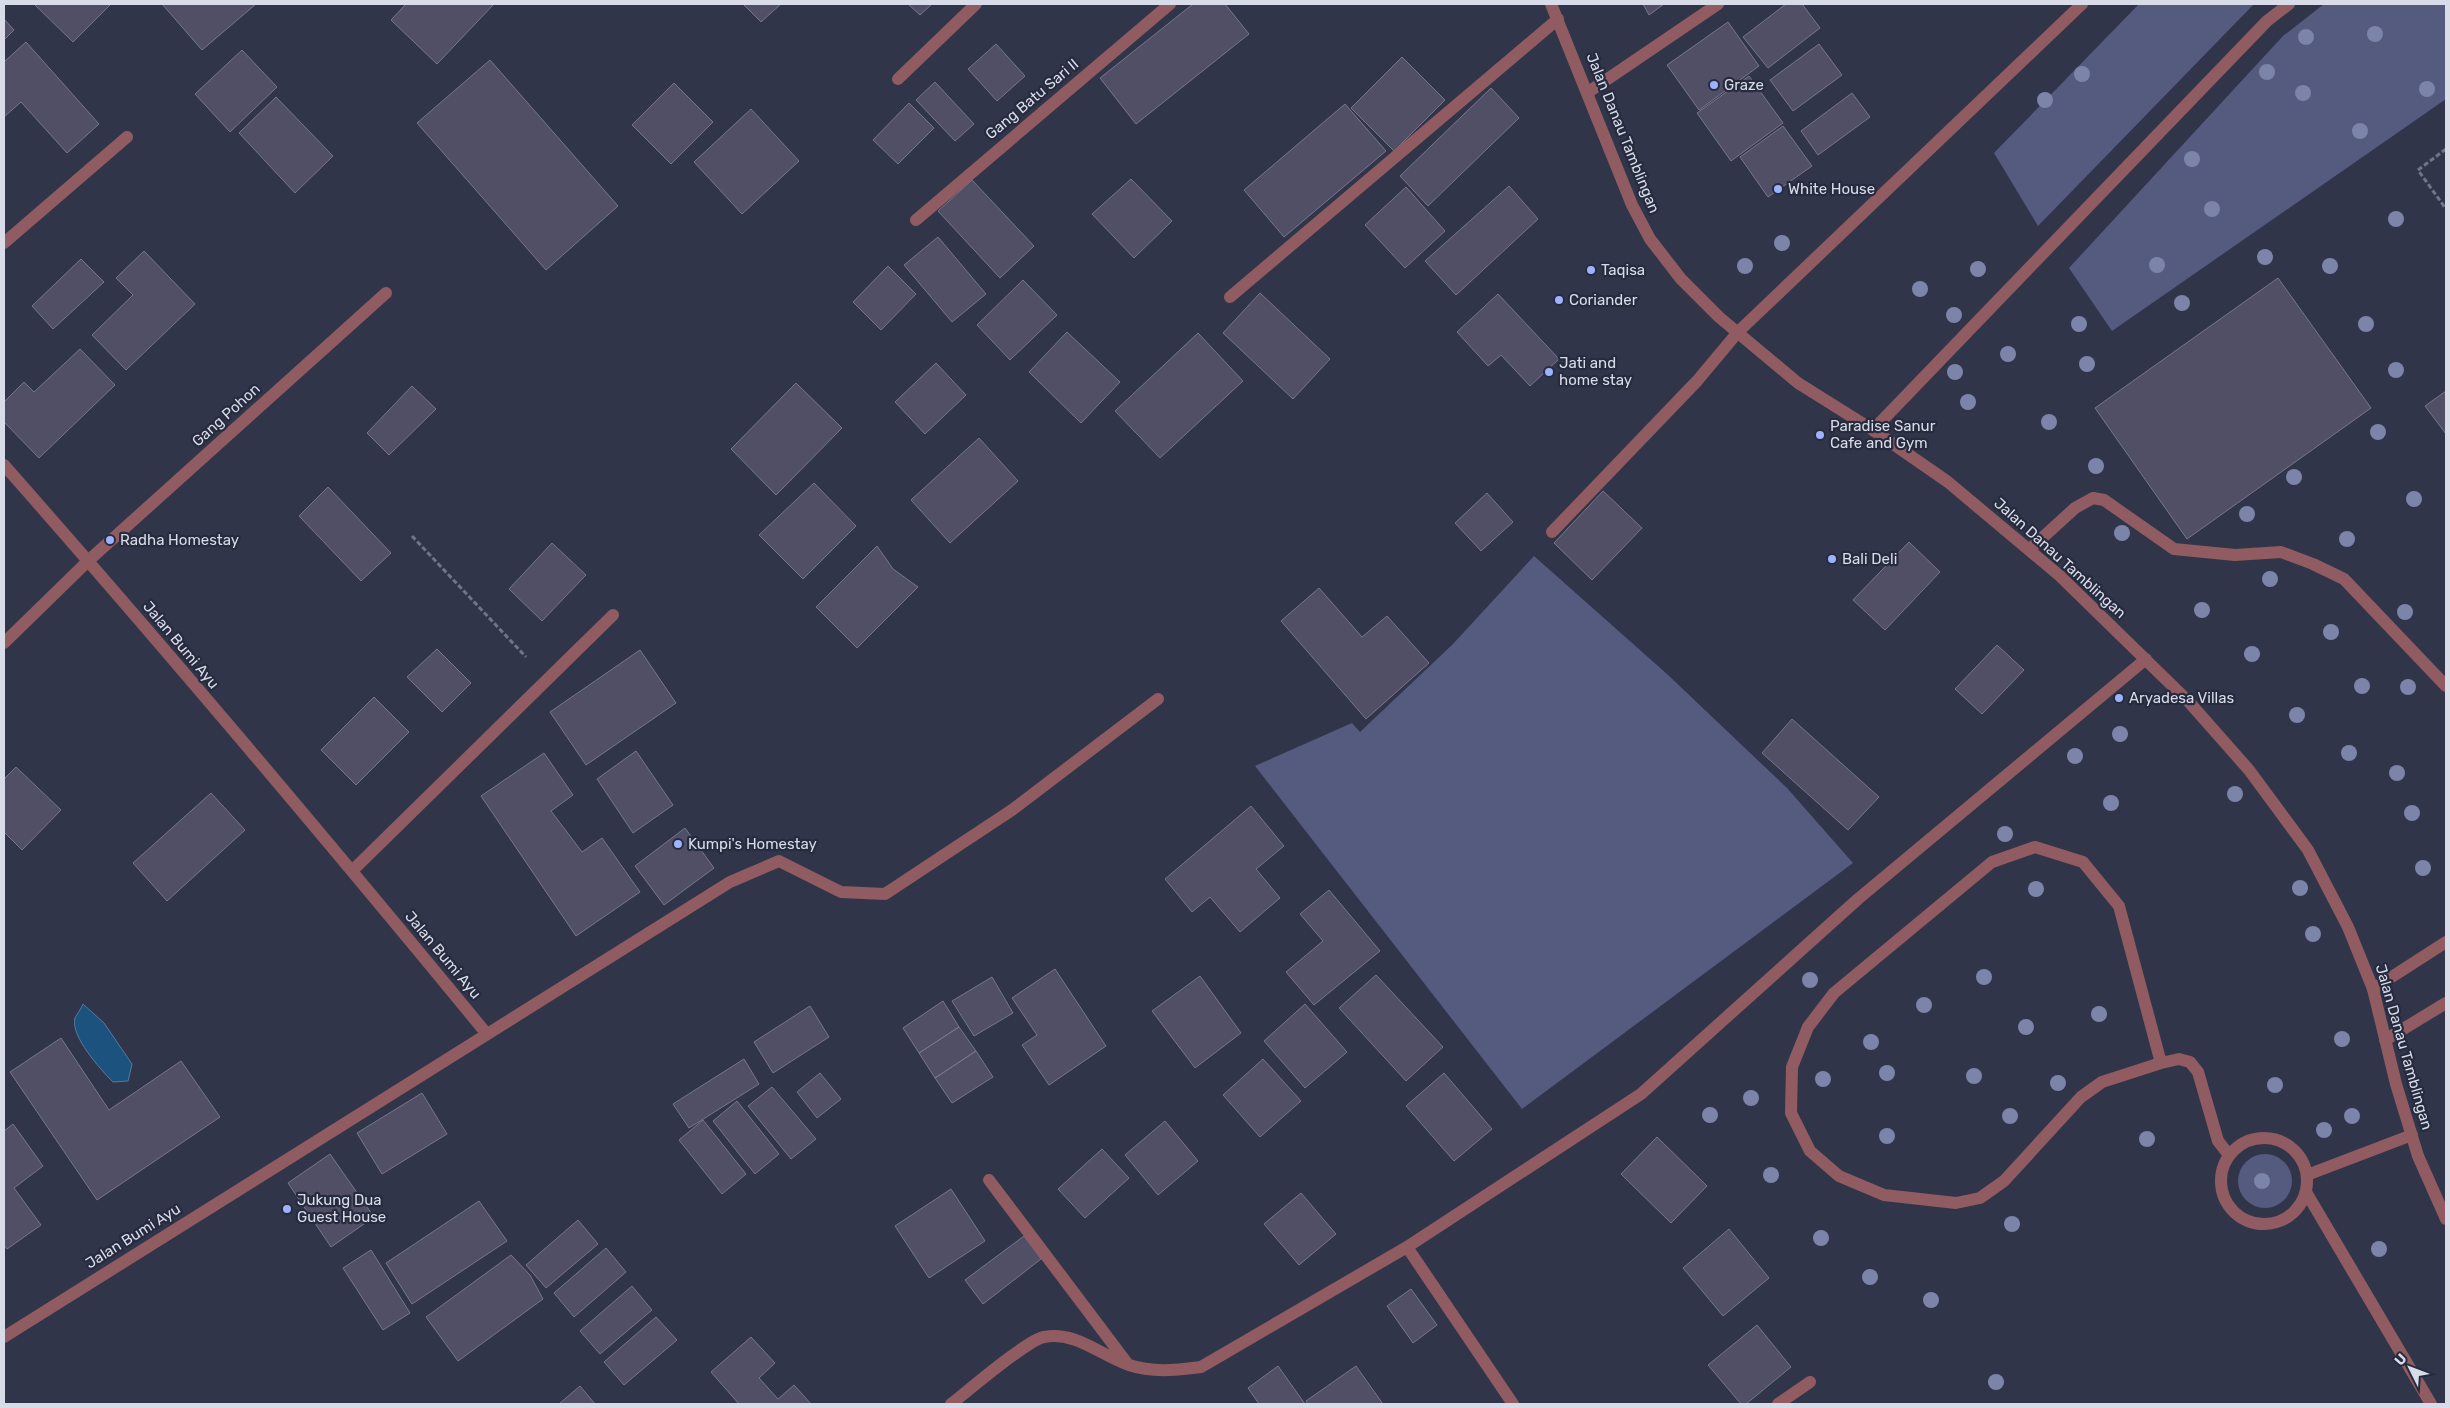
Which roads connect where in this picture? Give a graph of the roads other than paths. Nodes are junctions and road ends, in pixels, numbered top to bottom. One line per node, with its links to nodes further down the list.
1 (976, 4): 8 (street)
2 (1170, 4): 11 (street, Gang Batu Sari II)
3 (1551, 4): 7 (street, Jalan Danau Tamblingan)
4 (1718, 4): 9 (street)
5 (2082, 4): 15 (street)
6 (2289, 4): 16 (street)
7 (1558, 19): 9 (street, Jalan Danau Tamblingan); 14 (street)
8 (898, 79)
9 (1587, 93): 15 (street, Jalan Danau Tamblingan)
10 (126, 137): 12 (street)
11 (916, 220)
12 (4, 243)
13 (386, 293): 20 (street, Gang Pohon)
14 (1230, 297)
15 (1738, 332): 16 (street, Jalan Danau Tamblingan); 18 (street)
16 (1873, 430): 19 (street, Jalan Danau Tamblingan)
17 (4, 465): 20 (street, Jalan Bumi Ayu)
18 (1552, 532)
19 (2030, 549): 23 (street, Jalan Danau Tamblingan); 24 (street)
20 (88, 561): 22 (street, Gang Pohon); 26 (street, Jalan Bumi Ayu)
21 (613, 616): 26 (street)
22 (4, 643)
23 (2146, 659): 28 (street, Jalan Danau Tamblingan); 39 (street)
24 (2446, 686)
25 (1158, 699): 30 (street)
26 (352, 871): 30 (street, Jalan Bumi Ayu)
27 (2446, 942): 28 (street)
28 (2373, 989): 31 (street, Jalan Danau Tamblingan)
29 (2446, 1003): 31 (street)
30 (486, 1033): 40 (street, Jalan Bumi Ayu)
31 (2385, 1040): 33 (street, Jalan Danau Tamblingan)
32 (2161, 1063): 32 (street); 34 (street)
33 (2412, 1135): 35 (street); 38 (street, Jalan Danau Tamblingan)
34 (2229, 1155): 35 (street); 37 (street)
35 (2307, 1175): 37 (street)
36 (989, 1180): 41 (street)
37 (2306, 1192): 46 (street)
38 (2446, 1219)
39 (1408, 1247): 41 (street); 44 (street)
40 (4, 1337)
41 (1129, 1365): 43 (street)
42 (1810, 1382): 45 (street)
43 (951, 1404)
44 (1513, 1404)
45 (1778, 1404)
46 (2431, 1404)

